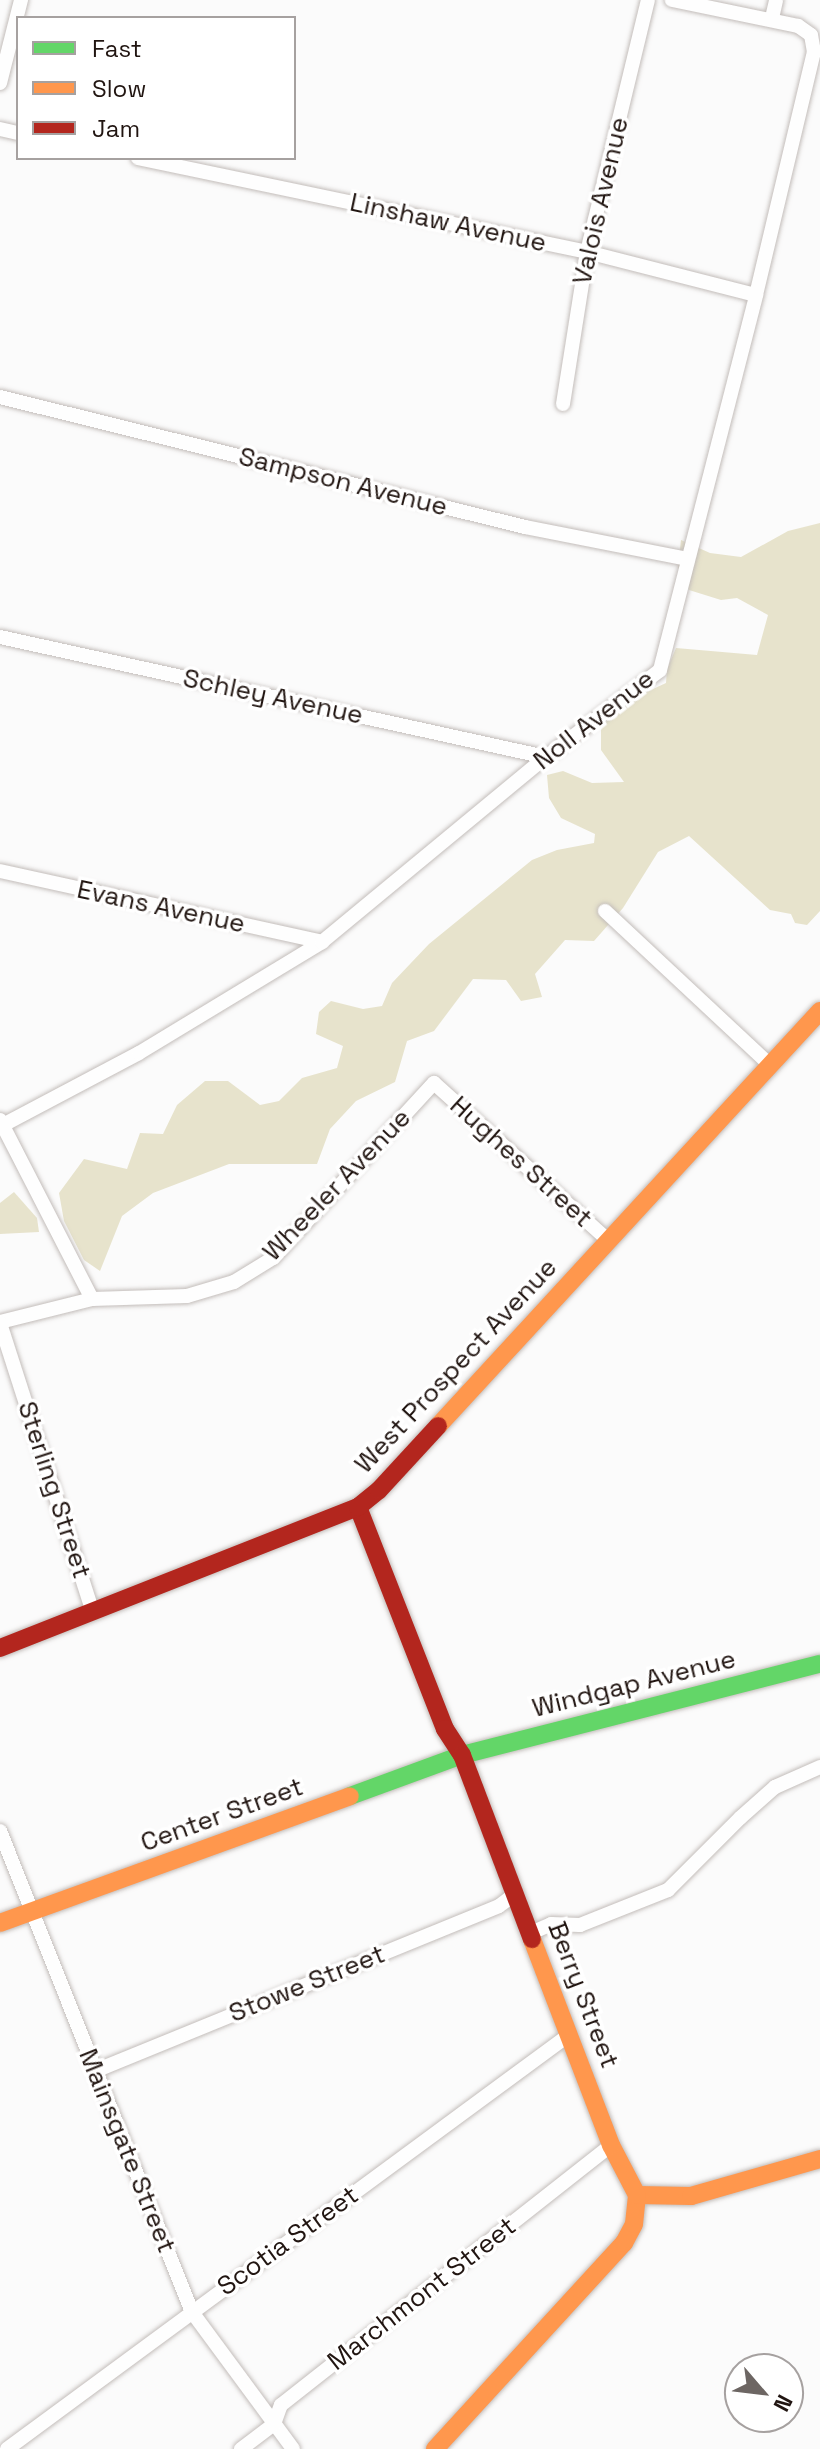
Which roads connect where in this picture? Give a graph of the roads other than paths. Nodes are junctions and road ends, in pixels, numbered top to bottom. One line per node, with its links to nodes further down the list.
1 (648, 0): 8 (street, Valois Avenue)
2 (672, 0): 4 (street)
3 (776, 0): 4 (street)
4 (772, 18): 9 (street, Noll Avenue)
5 (16, 20): 6 (street)
6 (0, 83)
7 (148, 160): 8 (street, Linshaw Avenue)
8 (587, 252): 9 (street, Linshaw Avenue); 11 (street, Valois Avenue)
9 (756, 295): 12 (street, Noll Avenue)
10 (0, 397): 12 (street, Sampson Avenue)
11 (563, 404)
12 (688, 559): 14 (street, Noll Avenue)
13 (0, 637): 14 (street, Schley Avenue)
14 (546, 757): 17 (street, Noll Avenue)
15 (0, 871): 17 (street, Evans Avenue)
16 (605, 911): 19 (street)
17 (322, 942): 21 (street, Noll Avenue)
18 (820, 1011): 19 (street, West Prospect Avenue)
19 (769, 1064): 22 (street, West Prospect Avenue)
20 (434, 1083): 22 (street, Hughes Street); 23 (street, Wheeler Avenue)
21 (2, 1123): 23 (street)
22 (608, 1240): 25 (street, West Prospect Avenue)
23 (92, 1299): 24 (street, Wheeler Avenue)
24 (0, 1322): 26 (street, Sterling Street)
25 (358, 1507): 26 (street, West Prospect Avenue); 29 (street, Berry Street)
26 (93, 1612): 27 (street, West Prospect Avenue)
27 (0, 1648)
28 (820, 1664): 29 (street, Windgap Avenue)
29 (462, 1755): 32 (street, Berry Street); 33 (street, Center Street)
30 (820, 1767): 35 (street)
31 (0, 1831): 33 (street, Mainsgate Street)
32 (516, 1893): 35 (street, Berry Street); 37 (street, Stowe Street)
33 (33, 1911): 34 (street, Center Street); 37 (street, Mainsgate Street)
34 (0, 1923)
35 (531, 1933): 36 (street, Berry Street)
36 (570, 2034): 38 (street, Berry Street); 41 (street, Scotia Street)
37 (95, 2071): 41 (street, Mainsgate Street)
38 (611, 2145): 40 (street, Berry Street); 42 (street, Marchmont Street)
39 (820, 2159): 40 (street)
40 (637, 2195): 46 (street)
41 (192, 2312): 42 (street, Mainsgate Street); 43 (street, Scotia Street)
42 (274, 2424): 44 (street, Marchmont Street); 45 (street, Mainsgate Street)
43 (7, 2449)
44 (241, 2449)
45 (293, 2449)
46 (435, 2449)

